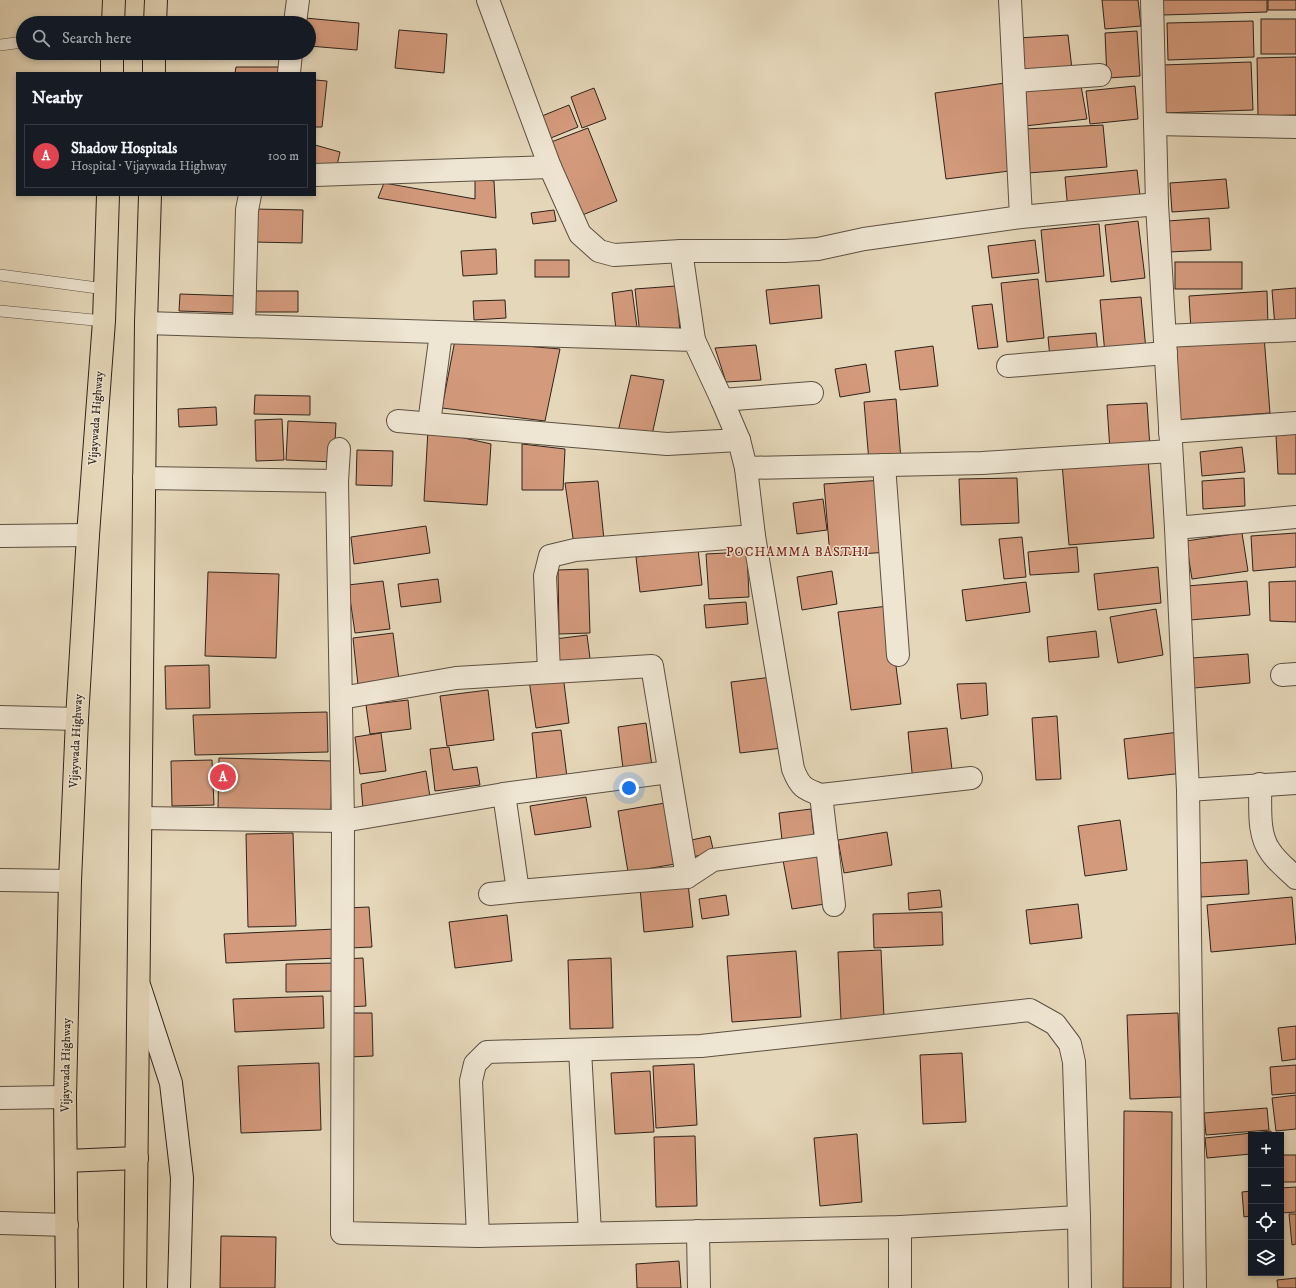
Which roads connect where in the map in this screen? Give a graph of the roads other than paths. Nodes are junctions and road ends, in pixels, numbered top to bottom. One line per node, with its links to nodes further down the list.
1 (114, 0): 7 (highway)
2 (156, 0): 8 (highway)
3 (298, 0): 9 (street)
4 (488, 0): 22 (street)
5 (1010, 0): 19 (street)
6 (1152, 0): 20 (street)
7 (113, 16)
8 (155, 16)
9 (296, 16)
10 (16, 43): 11 (lane)
11 (0, 44)
12 (112, 60): 15 (highway)
13 (154, 60): 16 (highway)
14 (291, 60): 17 (street)
15 (112, 72)
16 (154, 72)
17 (289, 72)
18 (1100, 75): 19 (street)
19 (1014, 81): 28 (street)
20 (1155, 124): 21 (street); 27 (street)
21 (1296, 127)
22 (550, 167): 23 (street); 29 (street)
23 (316, 175)
24 (108, 196): 31 (highway, Vijaywada Highway)
25 (150, 196): 34 (highway)
26 (250, 196): 35 (street)
27 (1157, 204): 28 (street); 39 (street)
28 (1021, 217): 29 (street)
29 (681, 251): 38 (street)
30 (0, 275): 31 (lane)
31 (105, 290): 33 (highway, Vijaywada Highway)
32 (0, 310): 33 (lane)
33 (104, 321): 55 (highway, Vijaywada Highway)
34 (146, 323): 35 (street); 51 (highway)
35 (244, 326): 37 (street)
36 (1296, 330): 39 (street)
37 (441, 333): 38 (street); 44 (street)
38 (694, 340): 42 (street)
39 (1165, 344): 40 (street); 47 (street)
40 (1008, 366)
41 (812, 393): 42 (street)
42 (722, 400): 46 (street)
43 (398, 421): 44 (street)
44 (429, 423): 46 (street)
45 (1296, 423): 47 (street)
46 (739, 440): 50 (street)
47 (1170, 442): 49 (street); 54 (street)
48 (339, 449): 52 (street)
49 (884, 465): 50 (street); 58 (street)
50 (746, 468): 57 (street)
51 (144, 478): 52 (street); 70 (highway)
52 (337, 481): 60 (street)
53 (1296, 517): 54 (street)
54 (1176, 528): 67 (street)
55 (88, 535): 56 (street); 62 (highway, Vijaywada Highway)
56 (0, 536)
57 (754, 536): 59 (street); 69 (street)
58 (898, 656)
59 (549, 672): 60 (street); 63 (street)
60 (341, 698): 71 (street)
61 (0, 716): 62 (street)
62 (77, 720): 76 (highway, Vijaywada Highway)
63 (669, 772): 68 (street); 73 (street)
64 (971, 778): 69 (street)
65 (1296, 783): 66 (street)
66 (1260, 784): 67 (street); 74 (street)
67 (1188, 790): 99 (street)
68 (504, 794): 71 (street); 77 (street)
69 (821, 795): 72 (street)
70 (141, 818): 71 (street); 80 (highway)
71 (343, 820): 92 (street)
72 (827, 844): 73 (street); 79 (street)
73 (687, 877): 77 (street)
74 (1296, 878)
75 (0, 880): 76 (street)
76 (70, 881): 82 (highway, Vijaywada Highway)
77 (518, 891): 78 (street)
78 (490, 894)
79 (834, 904)
80 (138, 985): 84 (highway); 95 (street)
81 (580, 1050): 86 (street); 91 (street); 92 (street)
82 (65, 1097): 83 (street); 85 (highway, Vijaywada Highway)
83 (0, 1098)
84 (137, 1158): 85 (highway); 94 (highway)
85 (66, 1161): 88 (highway, Vijaywada Highway)
86 (1079, 1217): 89 (street); 98 (street)
87 (0, 1224): 88 (street)
88 (67, 1225): 93 (highway, Vijaywada Highway)
89 (900, 1227): 90 (street); 97 (street)
90 (698, 1231): 91 (street); 96 (street)
91 (590, 1233): 92 (street)
92 (478, 1236)
93 (67, 1288)
94 (135, 1288)
95 (179, 1288)
96 (699, 1288)
97 (900, 1288)
98 (1080, 1288)
99 (1195, 1288)

